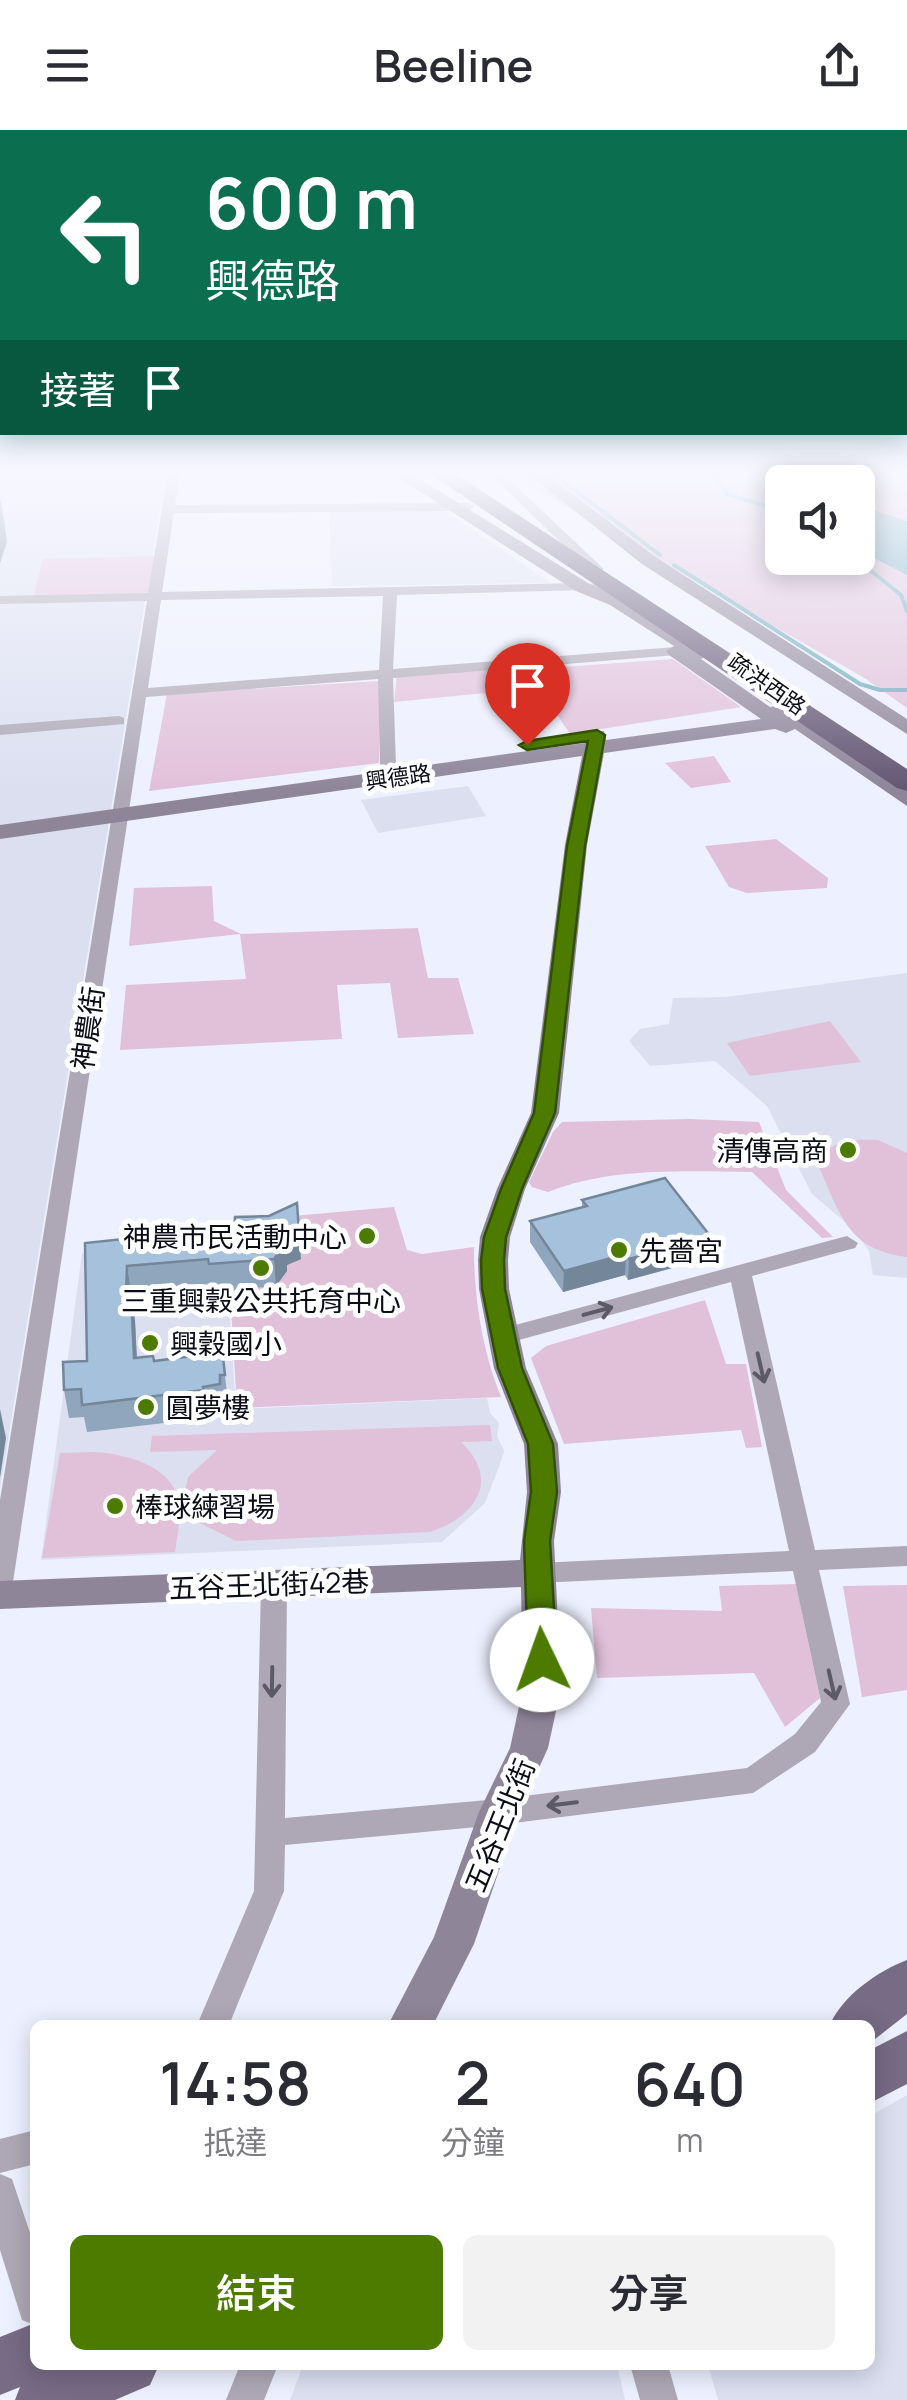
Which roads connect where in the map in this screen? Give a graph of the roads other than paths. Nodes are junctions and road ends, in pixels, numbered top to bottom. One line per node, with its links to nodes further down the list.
1 (157, 579): 11 (street, 神農街)
2 (572, 579): 9 (street, 疏洪西路)
3 (594, 579): 13 (highway)
4 (595, 579): 9 (street)
5 (599, 579): 13 (highway)
6 (616, 579): 23 (highway)
7 (632, 579): 23 (highway)
8 (677, 579): 19 (street)
9 (590, 590): 10 (street); 14 (street, 疏洪西路); 17 (street, 疏洪西路)
10 (390, 592): 11 (street); 15 (street)
11 (154, 596): 12 (street); 16 (street, 神農街)
12 (0, 600)
13 (656, 617): 24 (highway)
14 (676, 651): 15 (street); 17 (street, 疏洪西路)
15 (387, 673): 16 (street); 22 (street)
16 (140, 692): 26 (street, 神農街)
17 (779, 715): 21 (street, 興德路); 25 (street, 疏洪西路); 28 (street, 疏洪西路)
18 (119, 721): 20 (street)
19 (907, 728)
20 (0, 730)
21 (596, 743): 22 (street, 興德路); 26 (street, 興德路); 32 (street, 五谷王北街)
22 (388, 766): 26 (street, 興德路)
23 (907, 769)
24 (907, 782)
25 (907, 799)
26 (120, 808): 27 (street, 興德路); 29 (street, 興德路); 36 (street, 神農街)
27 (0, 816)
28 (907, 818)
29 (0, 832)
30 (847, 1243): 31 (street)
31 (740, 1272): 32 (street, one-way to 31); 34 (street, one-way to 34)
32 (504, 1336): 35 (street, 五谷王北街)
33 (907, 1556): 34 (street)
34 (804, 1561): 35 (street); 39 (street, one-way to 39)
35 (538, 1573): 37 (street, 五谷王北街42巷); 39 (street, 五谷王北街)
36 (0, 1582)
37 (274, 1584): 38 (street, 五谷王北街42巷); 40 (street, one-way to 40)
38 (0, 1595)
39 (499, 1812): 40 (street); 44 (street, 五谷王北街)
40 (268, 1833): 43 (street)
41 (907, 1983): 45 (main road)
42 (907, 2012): 46 (main road)
43 (215, 2020)
44 (413, 2020)
45 (862, 2020)
46 (875, 2029)
47 (907, 2056): 49 (main road)
48 (907, 2064): 50 (main road)
49 (875, 2075)
50 (875, 2076)
51 (30, 2148): 52 (street)
52 (0, 2156)
53 (0, 2191): 54 (street)
54 (30, 2291)
55 (30, 2354): 56 (main road)
56 (0, 2366)
57 (118, 2370): 60 (main road)
58 (258, 2370): 61 (street)
59 (650, 2370): 62 (street)
60 (44, 2400)
61 (245, 2400)
62 (659, 2400)

